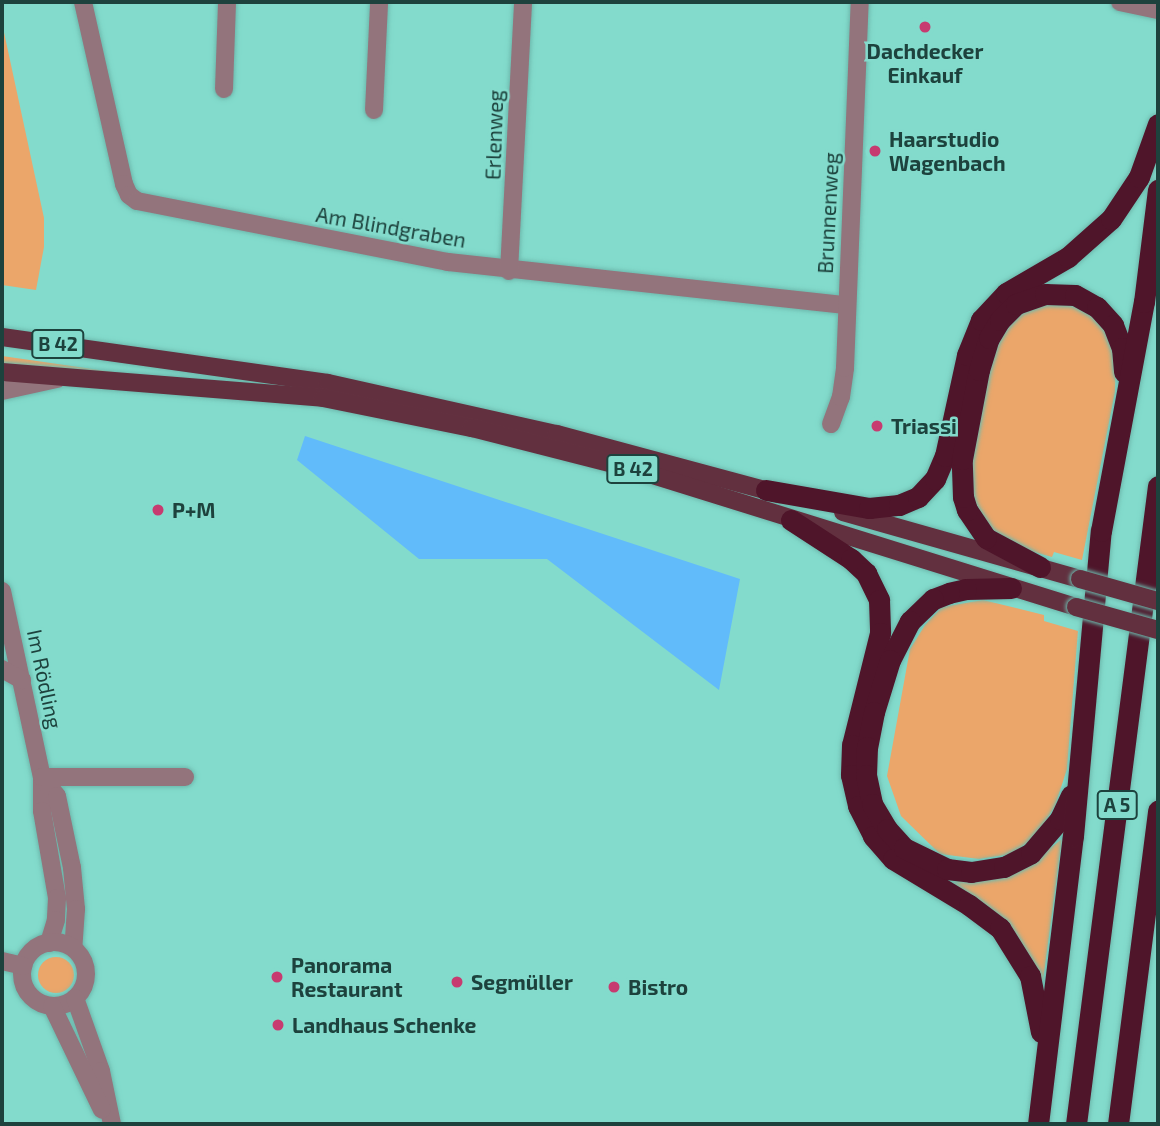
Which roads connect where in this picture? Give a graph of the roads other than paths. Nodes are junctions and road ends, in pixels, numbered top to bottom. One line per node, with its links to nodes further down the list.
1 (83, 2): 12 (street, Am Blindgraben)
2 (227, 2): 8 (street)
3 (379, 2): 9 (street)
4 (523, 2): 12 (street, Erlenweg)
5 (860, 2): 13 (street, Brunnenweg)
6 (1120, 2): 7 (street)
7 (1158, 10)
8 (224, 89)
9 (374, 110)
10 (1158, 124): 21 (highway)
11 (1158, 191): 19 (highway)
12 (509, 271): 13 (street, Am Blindgraben)
13 (846, 305): 18 (street, Brunnenweg)
14 (2, 337): 21 (main road, B 42)
15 (2, 372): 16 (main road, B 42)
16 (62, 379): 17 (street); 22 (main road, B 42)
17 (2, 391)
18 (831, 424)
19 (1118, 440): 23 (highway); 30 (highway)
20 (1158, 486): 45 (highway, A 5)
21 (766, 491): 23 (main road, B 42)
22 (791, 520): 24 (main road, B 42); 42 (highway)
23 (1040, 567): 25 (main road, B 42, bridge)
24 (1011, 588): 27 (main road, B 42, bridge); 30 (highway)
25 (1158, 601)
26 (3, 603): 29 (street, Im Rödling)
27 (1158, 630)
28 (2, 670): 29 (street)
29 (22, 680): 31 (street, Im Rödling)
30 (1079, 769): 42 (highway)
31 (42, 777): 32 (street); 34 (street, Im Rödling); 36 (street, Im Rödling)
32 (90, 777): 33 (street); 34 (street)
33 (185, 777)
34 (60, 808): 37 (street, Im Rödling)
35 (1158, 811): 46 (highway, A 5)
36 (49, 943): 37 (street); 39 (street)
37 (73, 948): 40 (street, Im Rödling)
38 (2, 961): 39 (street)
39 (23, 966): 41 (street)
40 (75, 998): 41 (street); 43 (street)
41 (52, 1006): 43 (street)
42 (1042, 1089): 44 (highway)
43 (110, 1124)
44 (1038, 1124)
45 (1076, 1124)
46 (1118, 1124)

